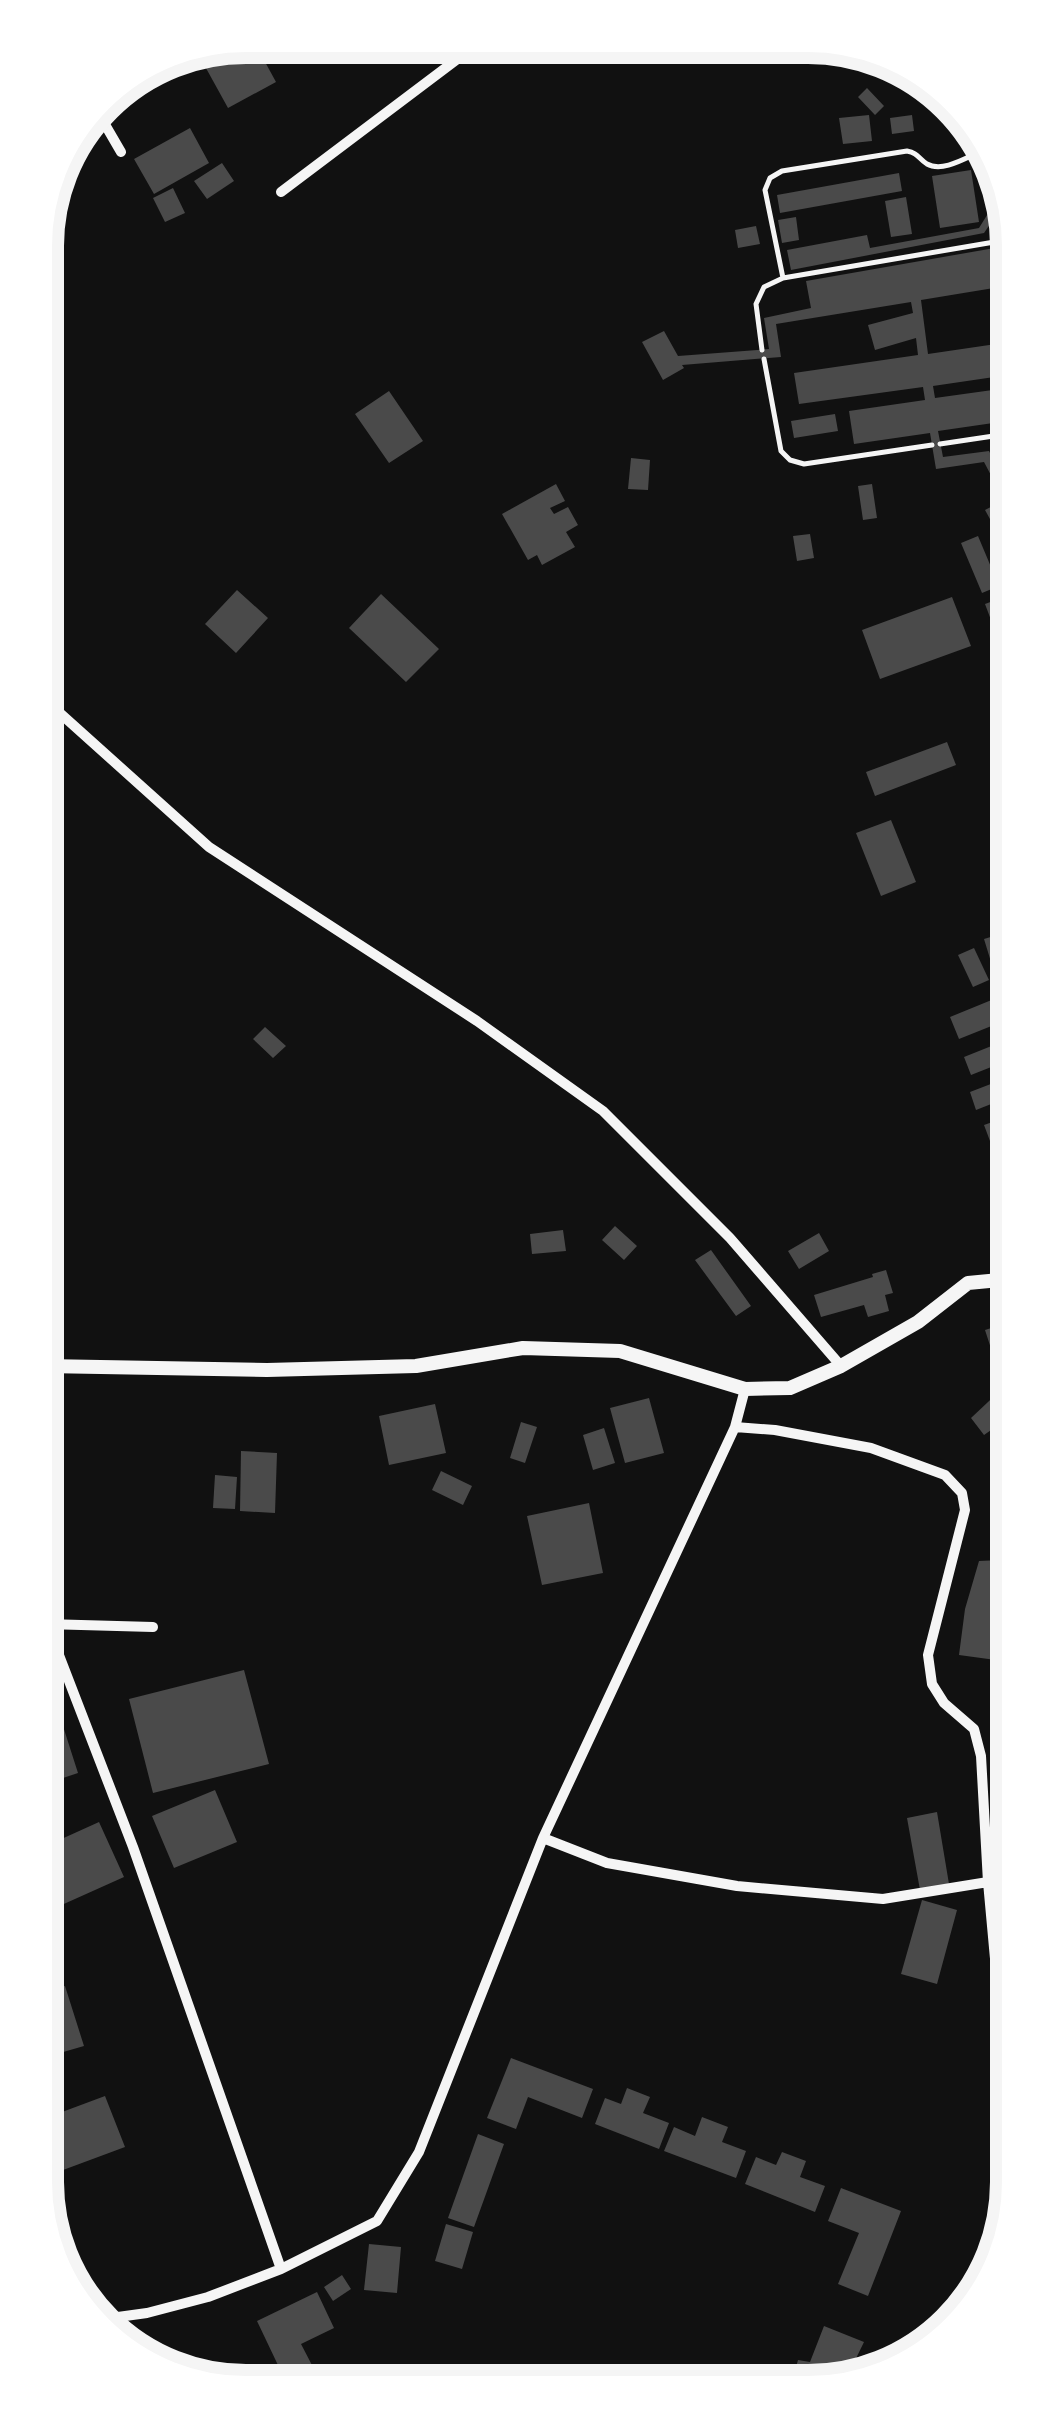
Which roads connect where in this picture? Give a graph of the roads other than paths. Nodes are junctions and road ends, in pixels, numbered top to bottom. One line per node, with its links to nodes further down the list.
1 (459, 58): 5 (street)
2 (103, 122): 3 (street)
3 (121, 152)
4 (972, 155): 7 (lane)
5 (282, 192)
6 (996, 242): 7 (lane)
7 (783, 278): 8 (lane)
8 (762, 350)
9 (764, 359): 12 (lane)
10 (996, 436): 11 (lane)
11 (940, 444)
12 (932, 445)
13 (58, 710): 16 (street)
14 (995, 1280): 16 (street)
15 (58, 1366): 17 (street)
16 (840, 1366): 17 (street)
17 (745, 1389): 18 (street)
18 (735, 1427): 22 (street); 23 (street)
19 (58, 1624): 20 (street)
20 (153, 1628)
21 (58, 1654): 26 (street)
22 (543, 1838): 23 (street); 26 (street)
23 (988, 1882): 24 (street); 25 (street)
24 (995, 1886)
25 (995, 1960)
26 (281, 2269): 27 (street)
27 (114, 2318)

